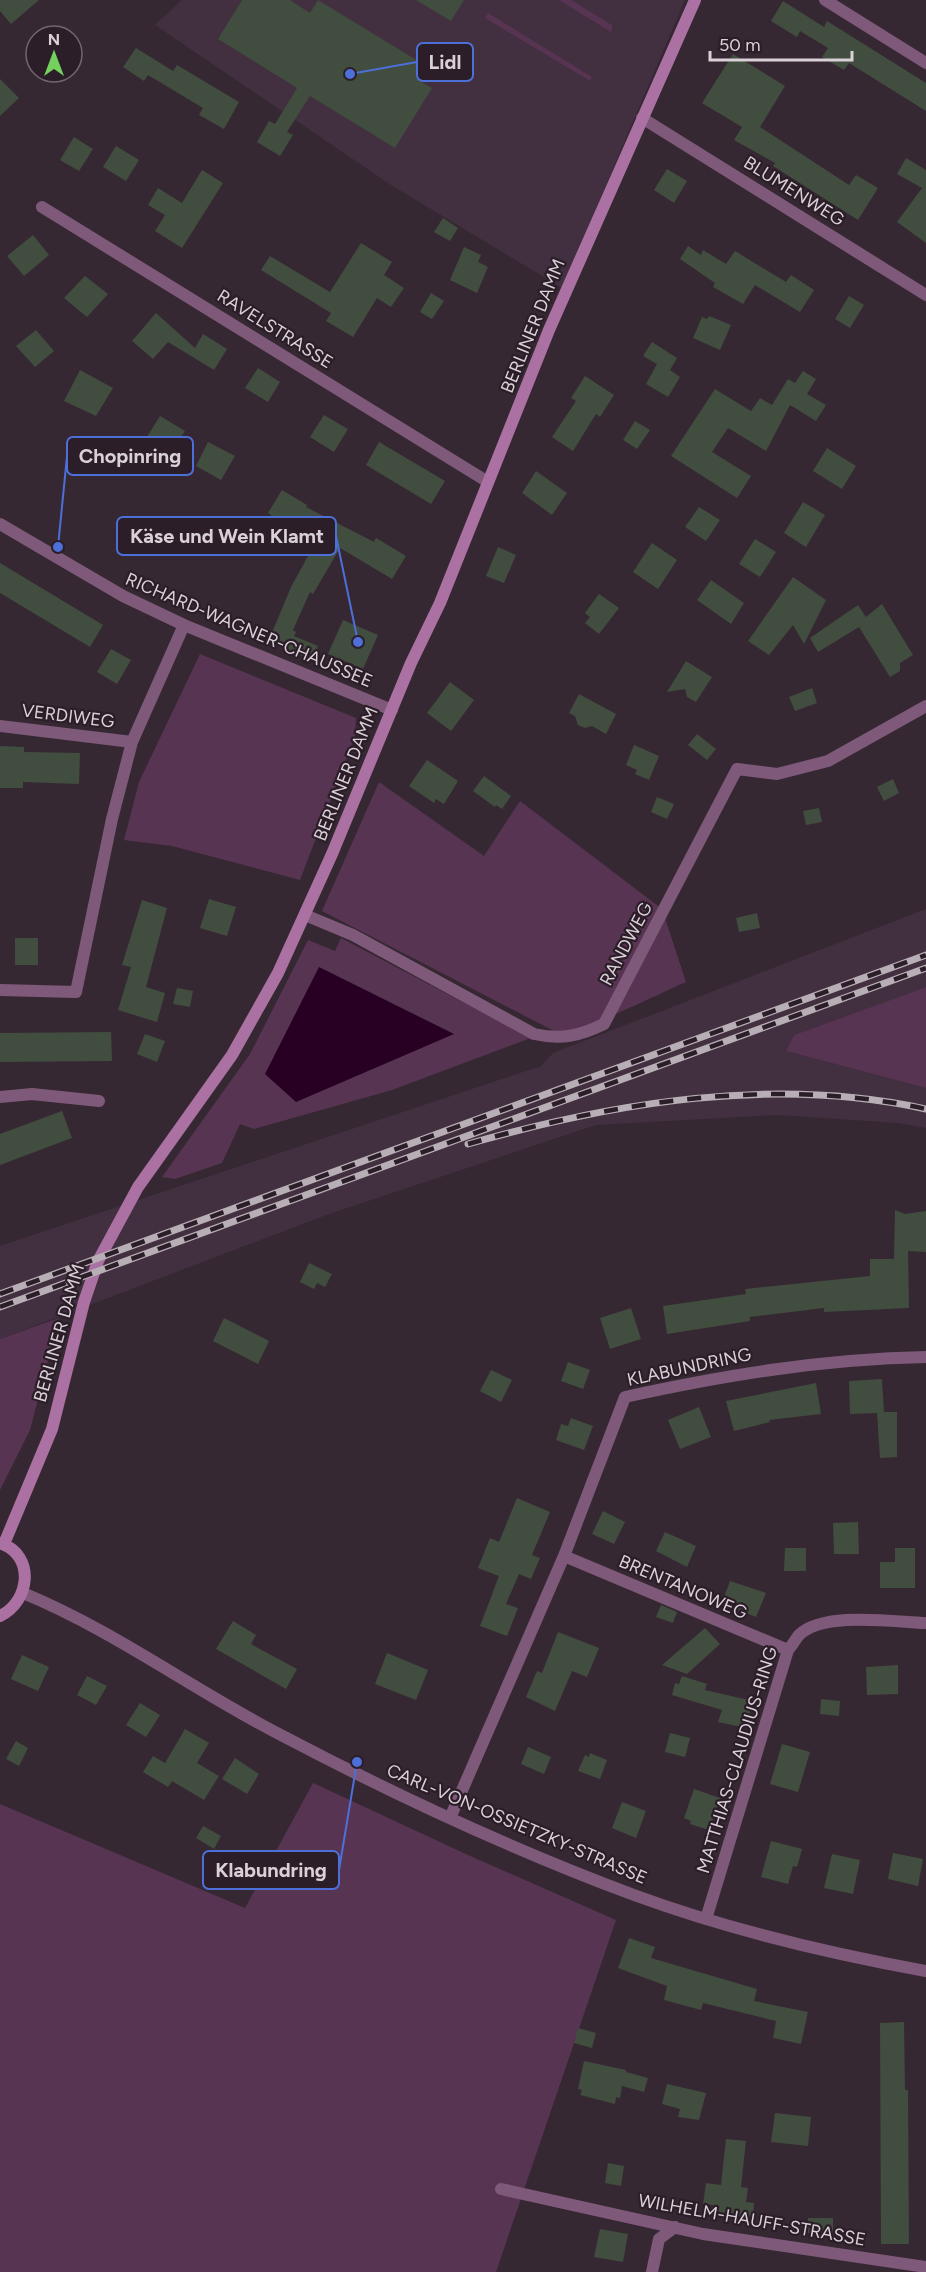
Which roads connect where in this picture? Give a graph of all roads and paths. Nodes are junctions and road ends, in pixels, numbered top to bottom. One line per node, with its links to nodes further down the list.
1 (695, 0): 4 (main road, BERLINER DAMM)
2 (825, 0): 3 (street)
3 (926, 63)
4 (642, 118): 6 (street, BLUMENWEG); 7 (main road, BERLINER DAMM)
5 (42, 207): 7 (street, RAVELSTRASSE)
6 (926, 295)
7 (488, 482): 11 (main road, BERLINER DAMM)
8 (0, 524): 9 (street, RICHARD-WAGNER-CHAUSSEE)
9 (184, 625): 11 (street, RICHARD-WAGNER-CHAUSSEE); 13 (street)
10 (926, 706): 14 (street, RANDWEG)
11 (392, 710): 14 (main road, BERLINER DAMM)
12 (0, 726): 13 (street, VERDIWEG)
13 (132, 742): 15 (street)
14 (305, 915): 19 (main road, BERLINER DAMM)
15 (0, 990)
16 (0, 1097): 17 (street)
17 (99, 1101)
18 (926, 1358): 20 (street, KLABUNDRING)
19 (2, 1544): 21 (main road)
20 (564, 1556): 24 (street, BRENTANOWEG); 25 (street, KLABUNDRING)
21 (23, 1593): 22 (main road); 25 (street, CARL-VON-OSSIETZKY-STRASSE)
22 (0, 1616)
23 (926, 1623): 24 (street, MATTHIAS-CLAUDIUS-RING)
24 (788, 1650): 26 (street, MATTHIAS-CLAUDIUS-RING)
25 (450, 1818): 26 (street, CARL-VON-OSSIETZKY-STRASSE)
26 (706, 1919): 27 (street, CARL-VON-OSSIETZKY-STRASSE)
27 (926, 1971)
28 (501, 2188): 29 (street, WILHELM-HAUFF-STRASSE)
29 (675, 2227): 30 (street, WILHELM-HAUFF-STRASSE); 31 (street)
30 (926, 2267)
31 (652, 2272)

